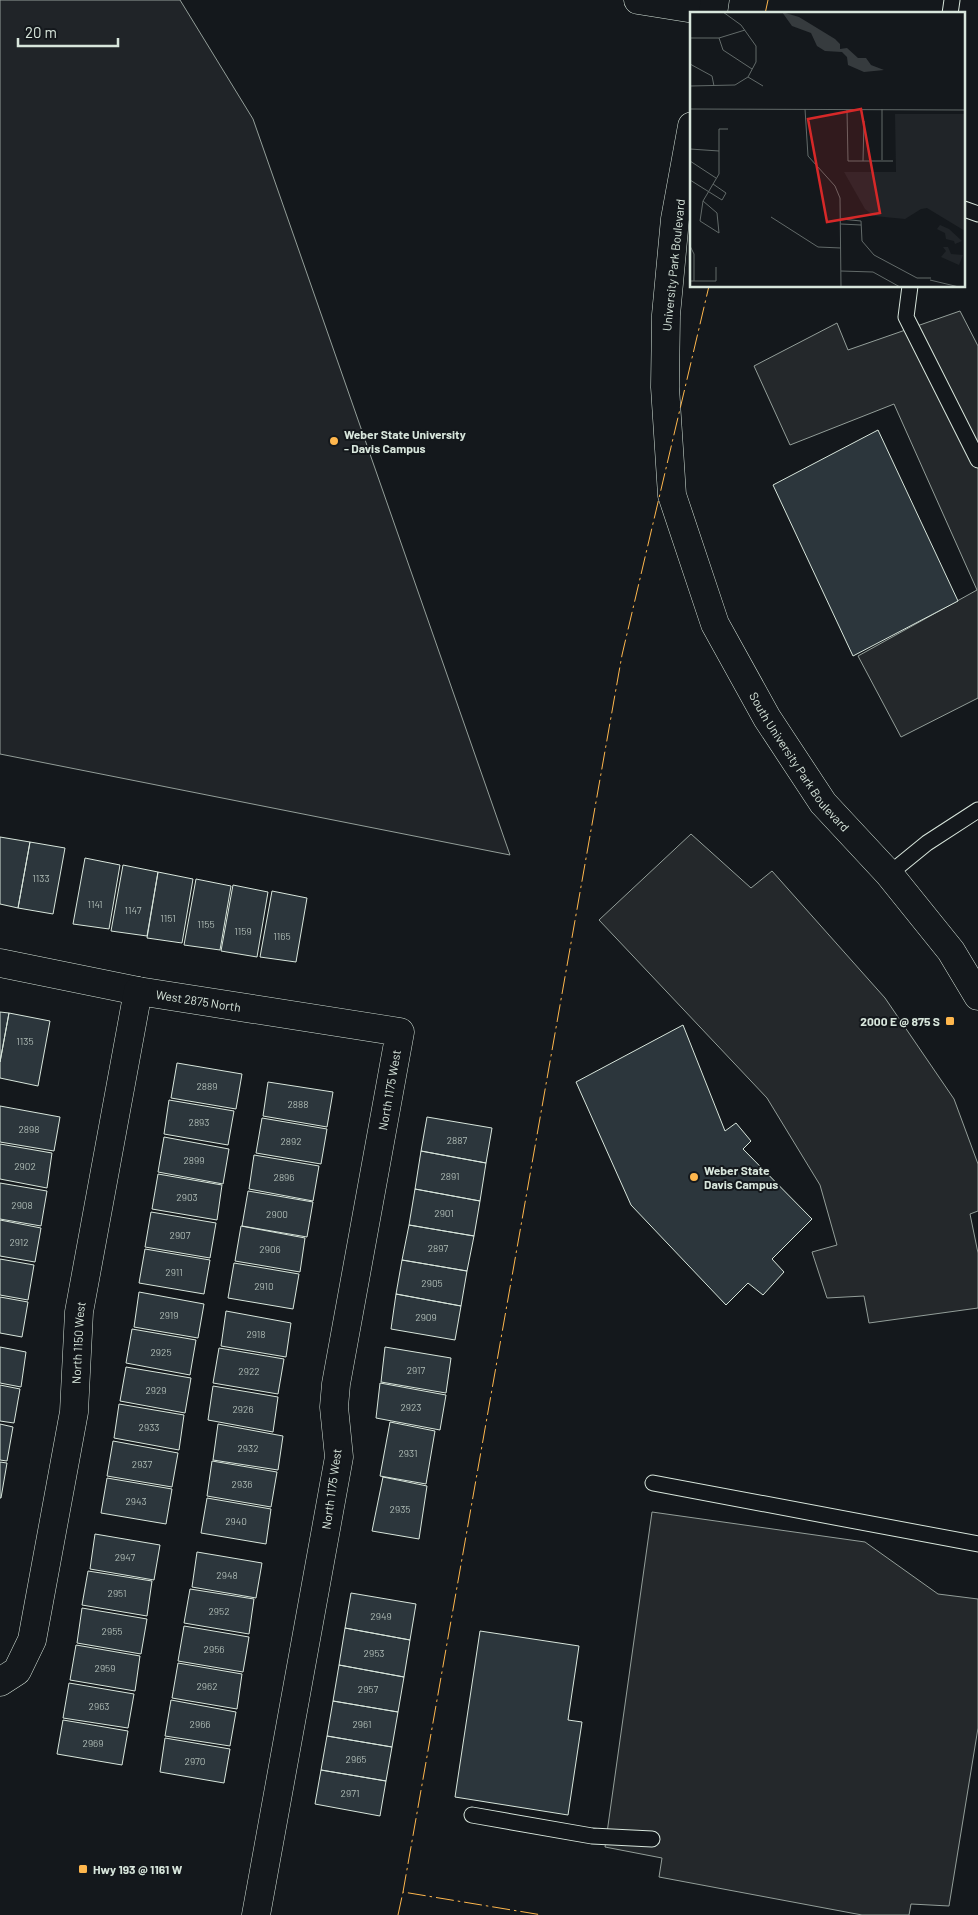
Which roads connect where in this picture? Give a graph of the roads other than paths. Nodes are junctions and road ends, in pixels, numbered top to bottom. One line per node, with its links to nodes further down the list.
1 (638, 0): 2 (street)
2 (714, 9)
3 (690, 137): 8 (street, University Park Boulevard)
4 (966, 210): 5 (lane)
5 (978, 214)
6 (910, 288): 7 (lane)
7 (978, 460)
8 (672, 495): 10 (street, South University Park Boulevard)
9 (978, 810): 10 (lane)
10 (889, 874): 13 (street, South University Park Boulevard)
11 (0, 963): 12 (street, West 2875 North)
12 (138, 991): 14 (street, West 2875 North); 17 (street, North 1150 West)
13 (978, 996)
14 (400, 1032): 20 (street, North 1175 West)
15 (653, 1483): 16 (lane)
16 (978, 1544)
17 (0, 1682)
18 (472, 1815): 19 (lane)
19 (652, 1839)
20 (256, 1915)

